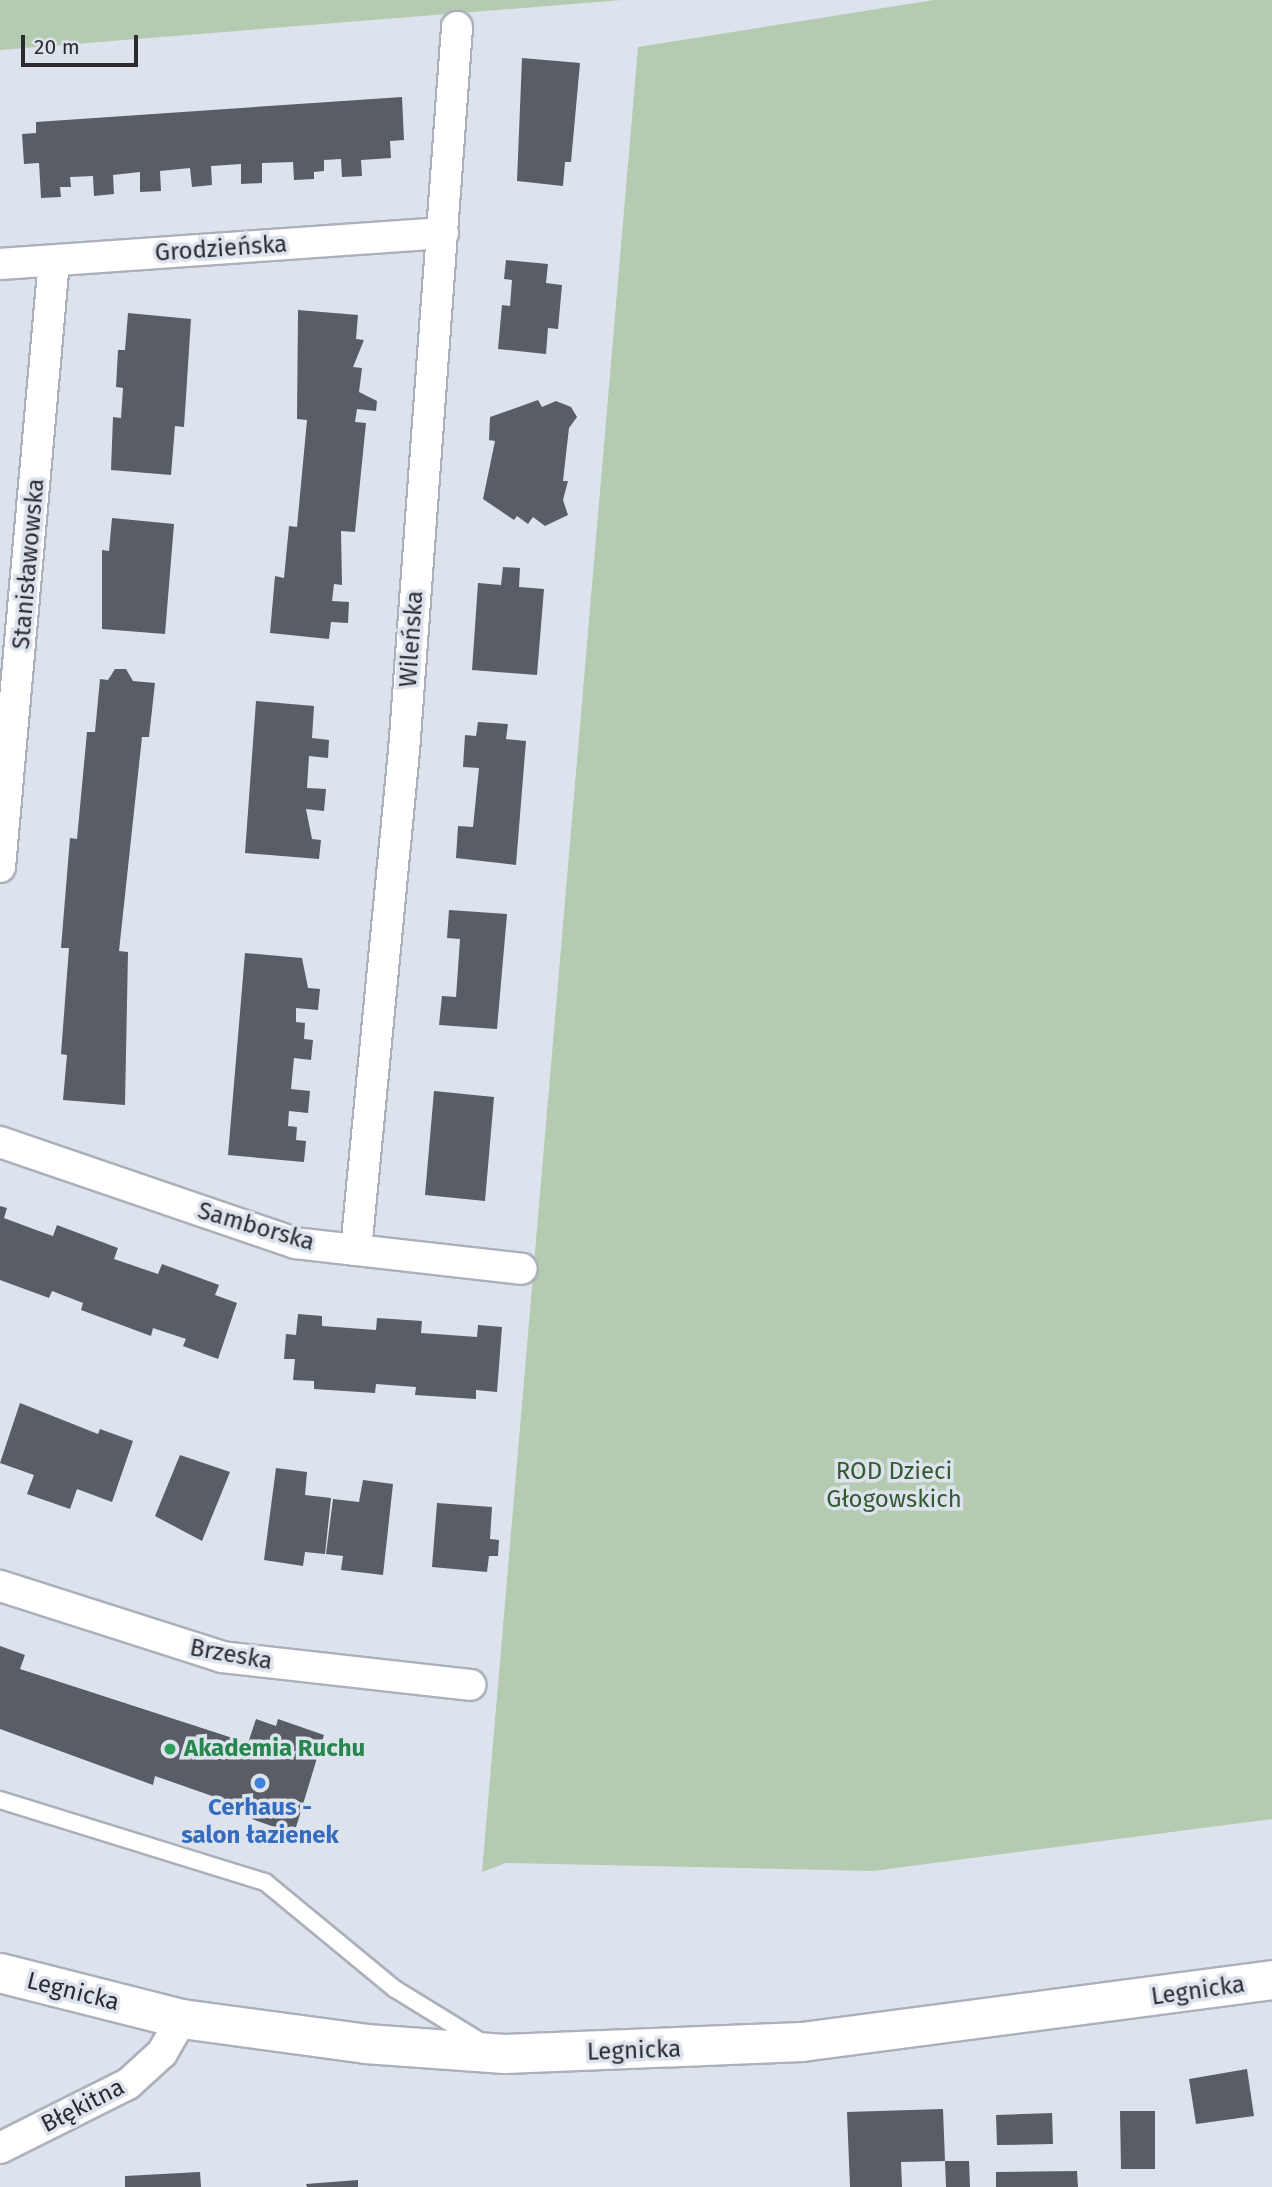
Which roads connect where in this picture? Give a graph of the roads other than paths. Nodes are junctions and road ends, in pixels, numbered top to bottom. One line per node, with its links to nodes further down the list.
1 (457, 27): 2 (street, Wileńska)
2 (443, 233): 3 (street, Grodzieńska); 8 (street, Wileńska)
3 (54, 261): 4 (street, Grodzieńska); 5 (street, Stanisławowska)
4 (0, 264)
5 (11, 656): 6 (street, Stanisławowska)
6 (0, 867)
7 (0, 1142): 8 (street, Samborska)
8 (356, 1250): 9 (street, Samborska)
9 (522, 1269)
10 (0, 1586): 11 (street, Brzeska)
11 (470, 1685)
12 (0, 1800): 16 (lane)
13 (0, 1973): 15 (main road, Legnicka)
14 (1272, 1980): 16 (main road, Legnicka)
15 (182, 2019): 16 (main road, Legnicka); 17 (street, Błękitna)
16 (505, 2054)
17 (0, 2148)

